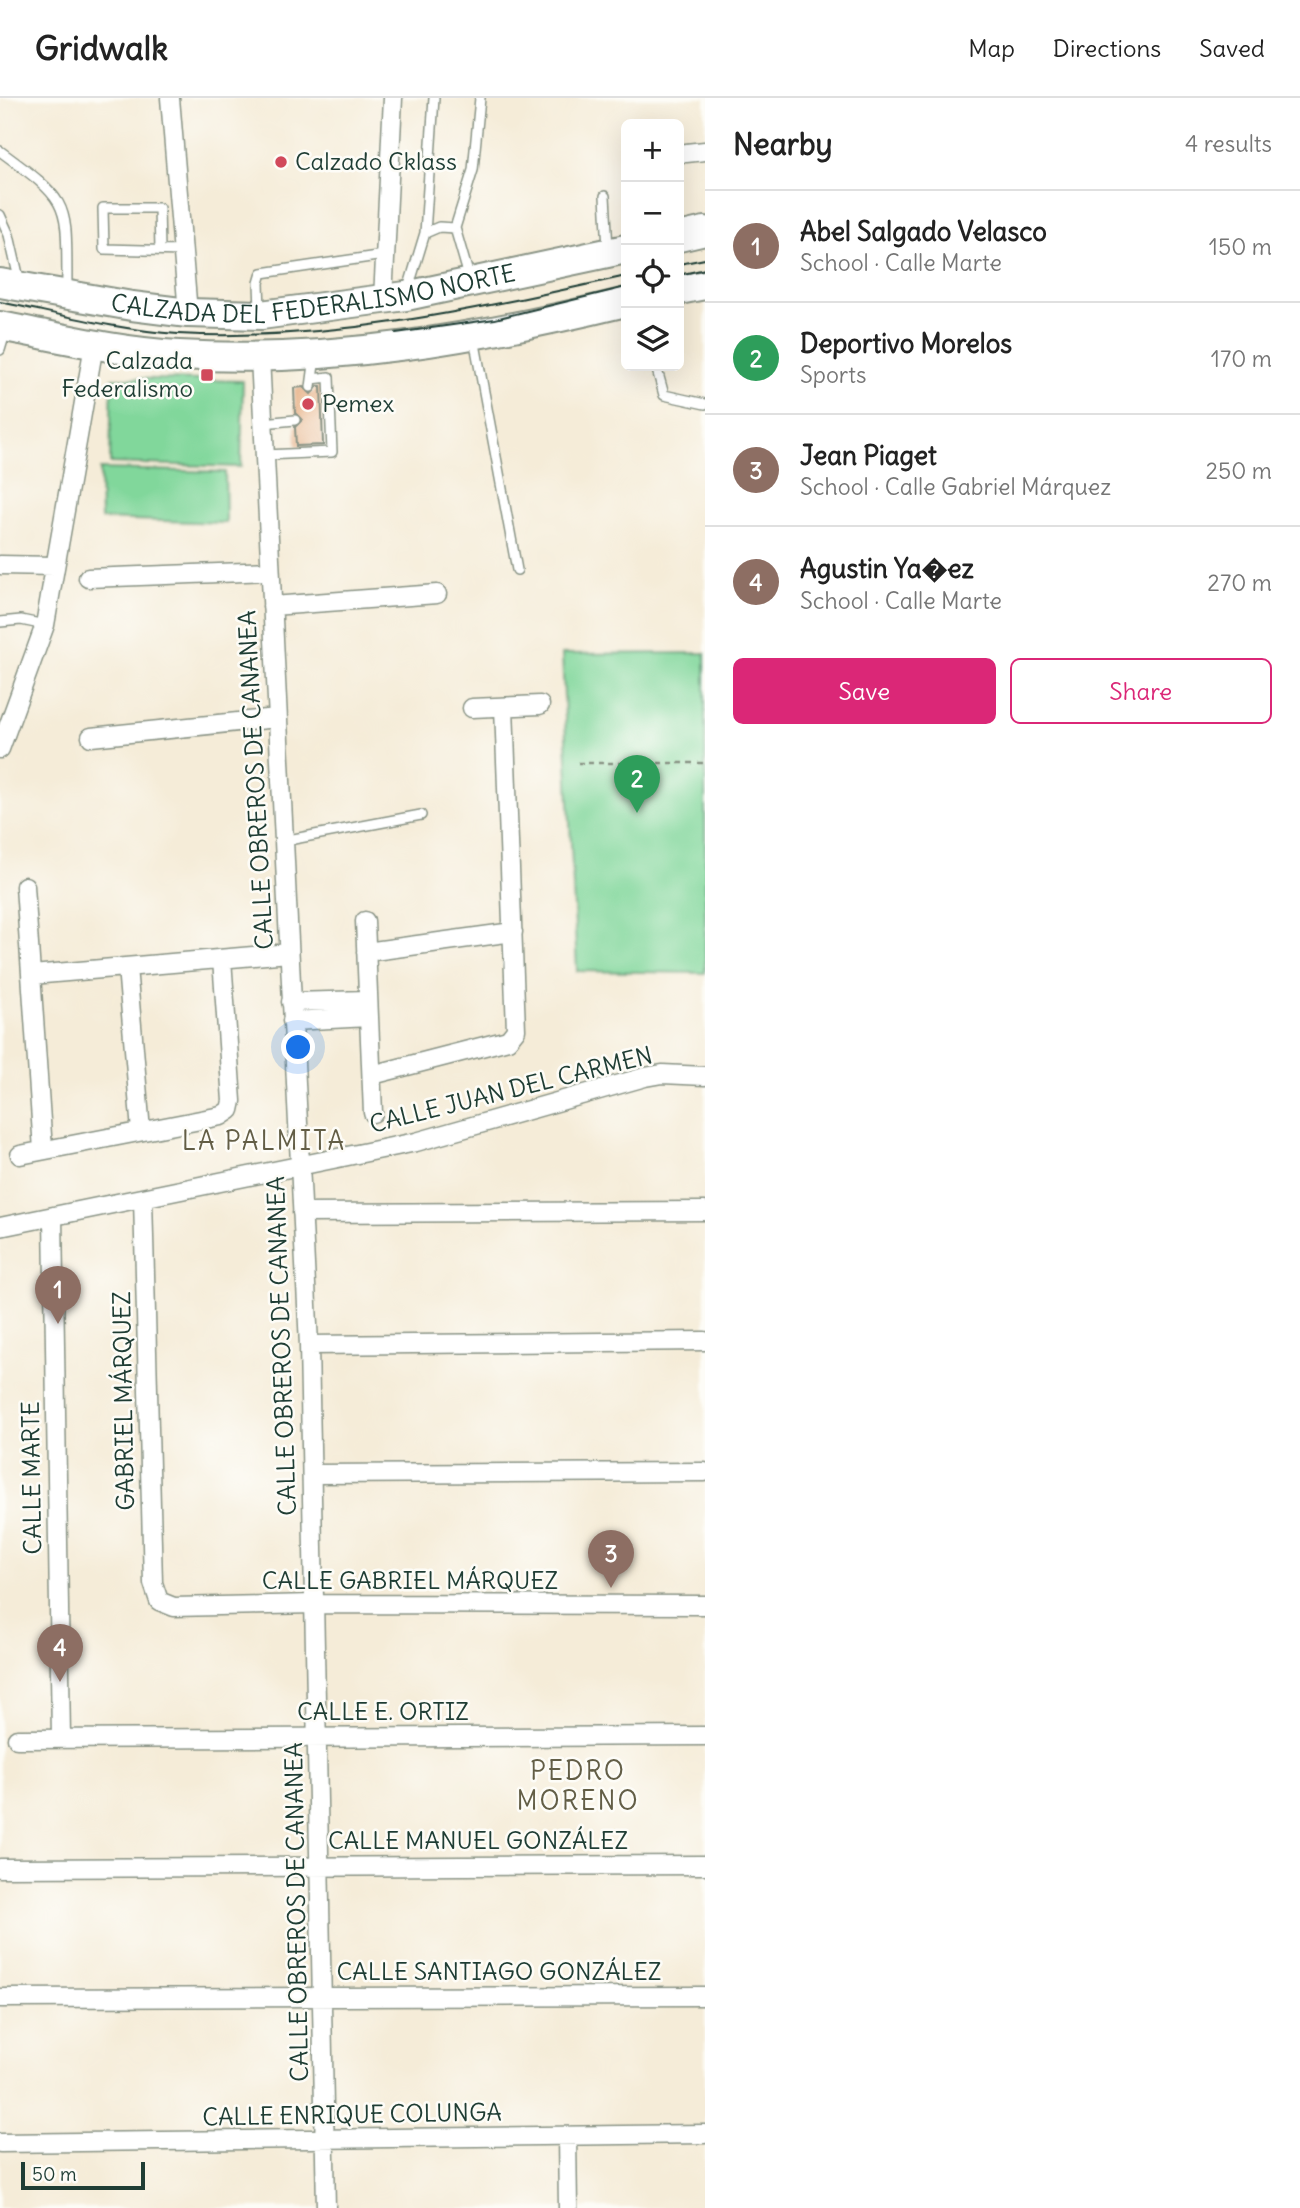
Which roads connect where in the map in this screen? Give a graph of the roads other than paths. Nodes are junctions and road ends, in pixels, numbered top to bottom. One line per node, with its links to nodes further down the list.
1 (170, 98): 15 (street)
2 (393, 98): 17 (street)
3 (434, 98): 12 (lane)
4 (480, 98): 10 (lane)
5 (0, 151): 22 (lane)
6 (705, 151): 7 (street)
7 (686, 153)
8 (605, 196): 16 (lane)
9 (0, 215): 20 (lane)
10 (455, 228): 12 (lane); 18 (lane)
11 (705, 231): 13 (main road)
12 (425, 233): 23 (lane)
13 (684, 236)
14 (160, 250): 14 (lane); 15 (lane)
15 (184, 251): 25 (street)
16 (617, 251): 18 (main road, CALZADA DEL FEDERALISMO NORTE)
17 (384, 255): 23 (street); 26 (lane)
18 (470, 282): 23 (main road, CALZADA DEL FEDERALISMO NORTE)
19 (705, 285): 21 (main road)
20 (11, 286): 22 (main road, CALZADA DEL FEDERALISMO NORTE)
21 (684, 289)
22 (67, 293): 25 (main road, CALZADA DEL FEDERALISMO NORTE)
23 (394, 298): 26 (main road, CALZADA DEL FEDERALISMO NORTE)
24 (621, 303): 27 (main road, CALZADA DEL FEDERALISMO NORTE)
25 (188, 313): 26 (main road, CALZADA DEL FEDERALISMO NORTE)
26 (261, 315)
27 (474, 335): 32 (main road, CALZADA DEL FEDERALISMO NORTE); 39 (lane)
28 (1, 339): 29 (main road, CALZADA DEL FEDERALISMO NORTE)
29 (94, 345): 30 (main road, CALZADA DEL FEDERALISMO NORTE); 38 (street)
30 (260, 357): 32 (main road, CALZADA DEL FEDERALISMO NORTE); 35 (street, CALLE OBREROS DE CANANEA)
31 (657, 371): 33 (lane)
32 (313, 374): 36 (lane)
33 (705, 404)
34 (295, 420): 35 (lane)
35 (263, 423): 36 (street, CALLE OBREROS DE CANANEA)
36 (265, 455): 40 (street, CALLE OBREROS DE CANANEA)
37 (0, 565): 38 (street)
38 (55, 566): 45 (street)
39 (517, 570)
40 (270, 571): 41 (street); 43 (street, CALLE OBREROS DE CANANEA)
41 (88, 578)
42 (437, 594): 43 (street)
43 (272, 606): 49 (street, CALLE OBREROS DE CANANEA)
44 (0, 622): 45 (lane)
45 (45, 625): 51 (street)
46 (540, 705): 47 (street)
47 (504, 707): 48 (street); 56 (street)
48 (472, 708)
49 (277, 718): 50 (street); 53 (street, CALLE OBREROS DE CANANEA)
50 (90, 737)
51 (0, 750)
52 (421, 814): 53 (lane)
53 (283, 841): 58 (street, CALLE OBREROS DE CANANEA)
54 (25, 886): 61 (street)
55 (365, 921): 57 (street)
56 (513, 932): 57 (street); 65 (street)
57 (366, 952): 63 (street)
58 (289, 953): 59 (street); 62 (street, CALLE OBREROS DE CANANEA)
59 (222, 959): 60 (street); 68 (street)
60 (127, 967): 61 (street); 68 (street)
61 (32, 975): 69 (street)
62 (291, 1002): 63 (street); 64 (street, CALLE OBREROS DE CANANEA)
63 (369, 1009): 64 (street); 65 (street)
64 (292, 1021): 71 (street, CALLE OBREROS DE CANANEA)
65 (372, 1074): 67 (street)
66 (705, 1076): 71 (street, CALLE JUAN DEL CARMEN)
67 (373, 1113)
68 (141, 1131): 69 (street)
69 (43, 1150): 70 (street)
70 (20, 1155)
71 (299, 1166): 72 (street, CALLE JUAN DEL CARMEN); 74 (street, CALLE OBREROS DE CANANEA)
72 (143, 1198): 75 (street, CALLE JUAN DEL CARMEN); 81 (street, GABRIEL MÁRQUEZ)
73 (705, 1211): 74 (street)
74 (302, 1213): 78 (street, CALLE OBREROS DE CANANEA)
75 (53, 1216): 76 (street, CALLE JUAN DEL CARMEN); 87 (street, CALLE MARTE)
76 (0, 1227)
77 (705, 1341): 78 (street)
78 (309, 1345): 80 (street, CALLE OBREROS DE CANANEA)
79 (705, 1472): 80 (street)
80 (313, 1474): 82 (street, CALLE OBREROS DE CANANEA)
81 (159, 1601): 82 (street, CALLE GABRIEL MÁRQUEZ)
82 (315, 1604): 83 (street, CALLE GABRIEL MÁRQUEZ); 84 (street, CALLE OBREROS DE CANANEA)
83 (705, 1605)
84 (319, 1736): 85 (street, CALLE E. ORTIZ); 87 (street, CALLE E. ORTIZ); 89 (street, CALLE OBREROS DE CANANEA)
85 (705, 1736)
86 (18, 1738): 87 (street, CALLE E. ORTIZ)
87 (61, 1738)
88 (705, 1865): 89 (street, CALLE MANUEL GONZÁLEZ)
89 (321, 1867): 90 (street, CALLE MANUEL GONZÁLEZ); 92 (street, CALLE OBREROS DE CANANEA)
90 (0, 1868)
91 (705, 1996): 92 (street, CALLE SANTIAGO GONZÁLEZ)
92 (323, 1997): 93 (street, CALLE SANTIAGO GONZÁLEZ); 96 (street, CALLE OBREROS DE CANANEA)
93 (0, 1998)
94 (705, 2134): 95 (street, CALLE ENRIQUE COLUNGA)
95 (567, 2136): 96 (street, CALLE ENRIQUE COLUNGA); 99 (street)
96 (325, 2140): 97 (street, CALLE ENRIQUE COLUNGA); 98 (street, CALLE OBREROS DE CANANEA)
97 (0, 2143)
98 (326, 2208)
99 (568, 2208)

